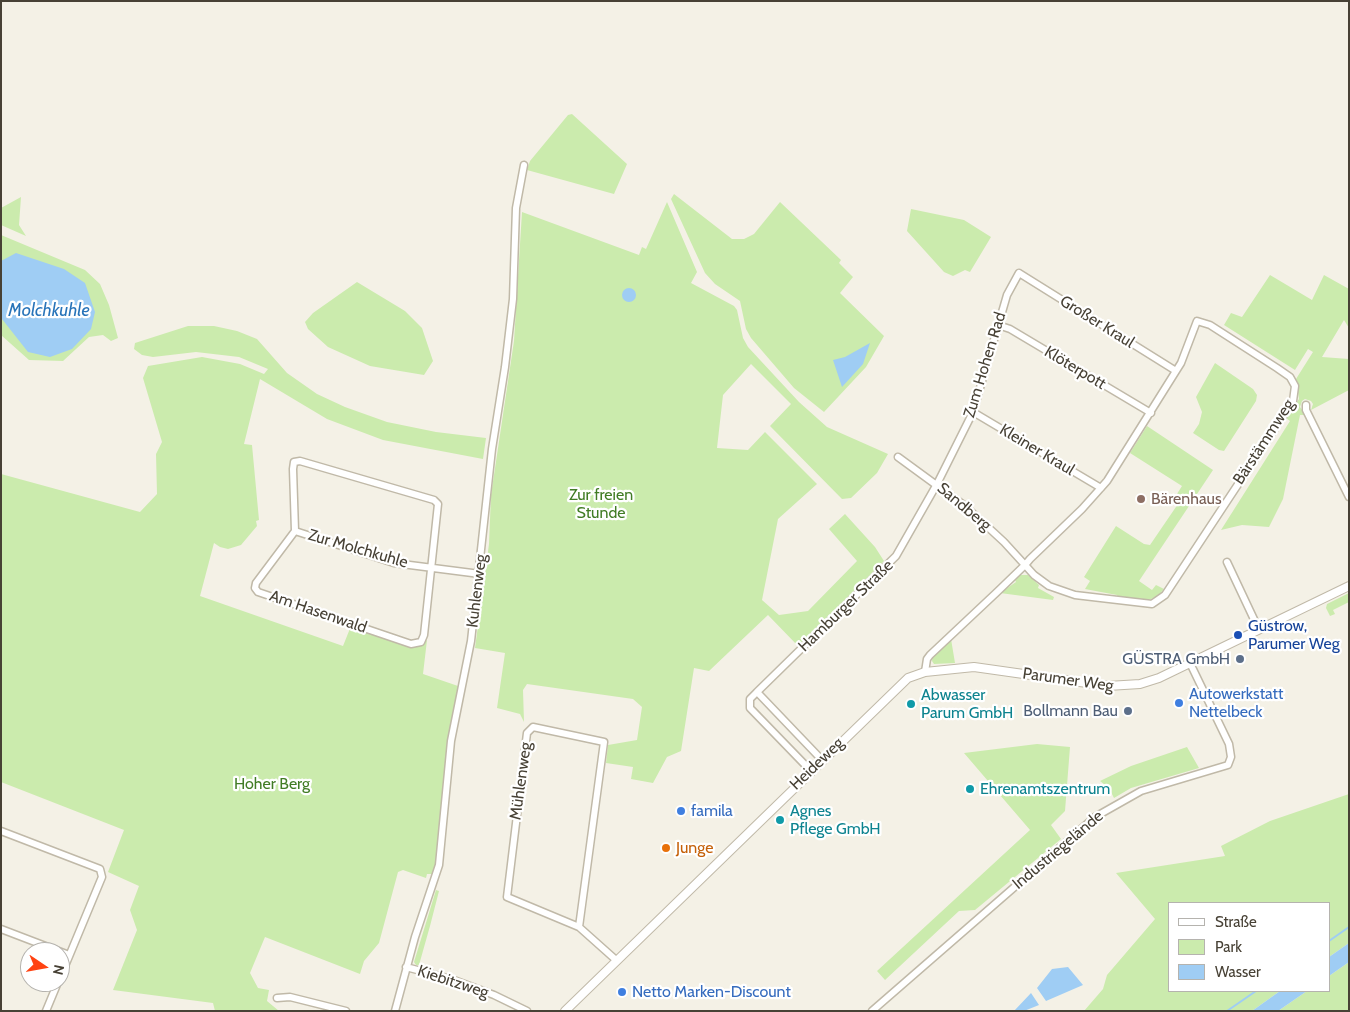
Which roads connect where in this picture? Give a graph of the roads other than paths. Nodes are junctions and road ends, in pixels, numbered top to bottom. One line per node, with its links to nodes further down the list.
1 (524, 164): 16 (street, Kuhlenweg)
2 (1019, 273): 3 (street, Zum Hohen Rad); 4 (street, Großer Kraul)
3 (998, 326): 6 (street, Zum Hohen Rad); 7 (street, Klöterpott)
4 (1176, 371): 7 (street, Bärstämmweg); 14 (street, Bärstämmweg)
5 (1306, 405): 11 (street)
6 (973, 412): 9 (street, Zum Hohen Rad); 10 (street, Kleiner Kraul)
7 (1151, 413): 10 (street, Bärstämmweg)
8 (898, 457): 9 (street, Sandberg)
9 (937, 484): 14 (street, Sandberg); 21 (street, Hamburger Straße)
10 (1101, 488): 14 (street, Bärstämmweg)
11 (1349, 497)
12 (295, 531): 15 (street, Zur Molchkuhle); 15 (street, Am Hasenwald); 15 (street, Am Hasenwald)
13 (1227, 562): 18 (street)
14 (1025, 564): 20 (street)
15 (431, 568): 16 (street, Zur Molchkuhle)
16 (480, 574): 30 (street, Kuhlenweg)
17 (1349, 586): 18 (street, Parumer Weg)
18 (1259, 630): 19 (street, Parumer Weg)
19 (1190, 663): 20 (street, Parumer Weg); 38 (street, Industriegelände)
20 (925, 672): 22 (street, Heideweg)
21 (757, 692): 22 (street); 23 (street)
22 (822, 760): 23 (street, Heideweg)
23 (811, 771): 29 (street, Heideweg)
24 (1, 831): 28 (street)
25 (579, 928): 25 (street, Mühlenweg); 29 (street, Mühlenweg)
26 (1, 929): 27 (street)
27 (36, 942)
28 (70, 955)
29 (616, 960): 37 (street, Heideweg)
30 (406, 967): 35 (street, Kuhlenweg); 36 (street, Kiebitzweg)
31 (54, 992): 33 (street)
32 (277, 998): 34 (street)
33 (46, 1011)
34 (346, 1011)
35 (395, 1011)
36 (527, 1011)
37 (565, 1011)
38 (872, 1011)

